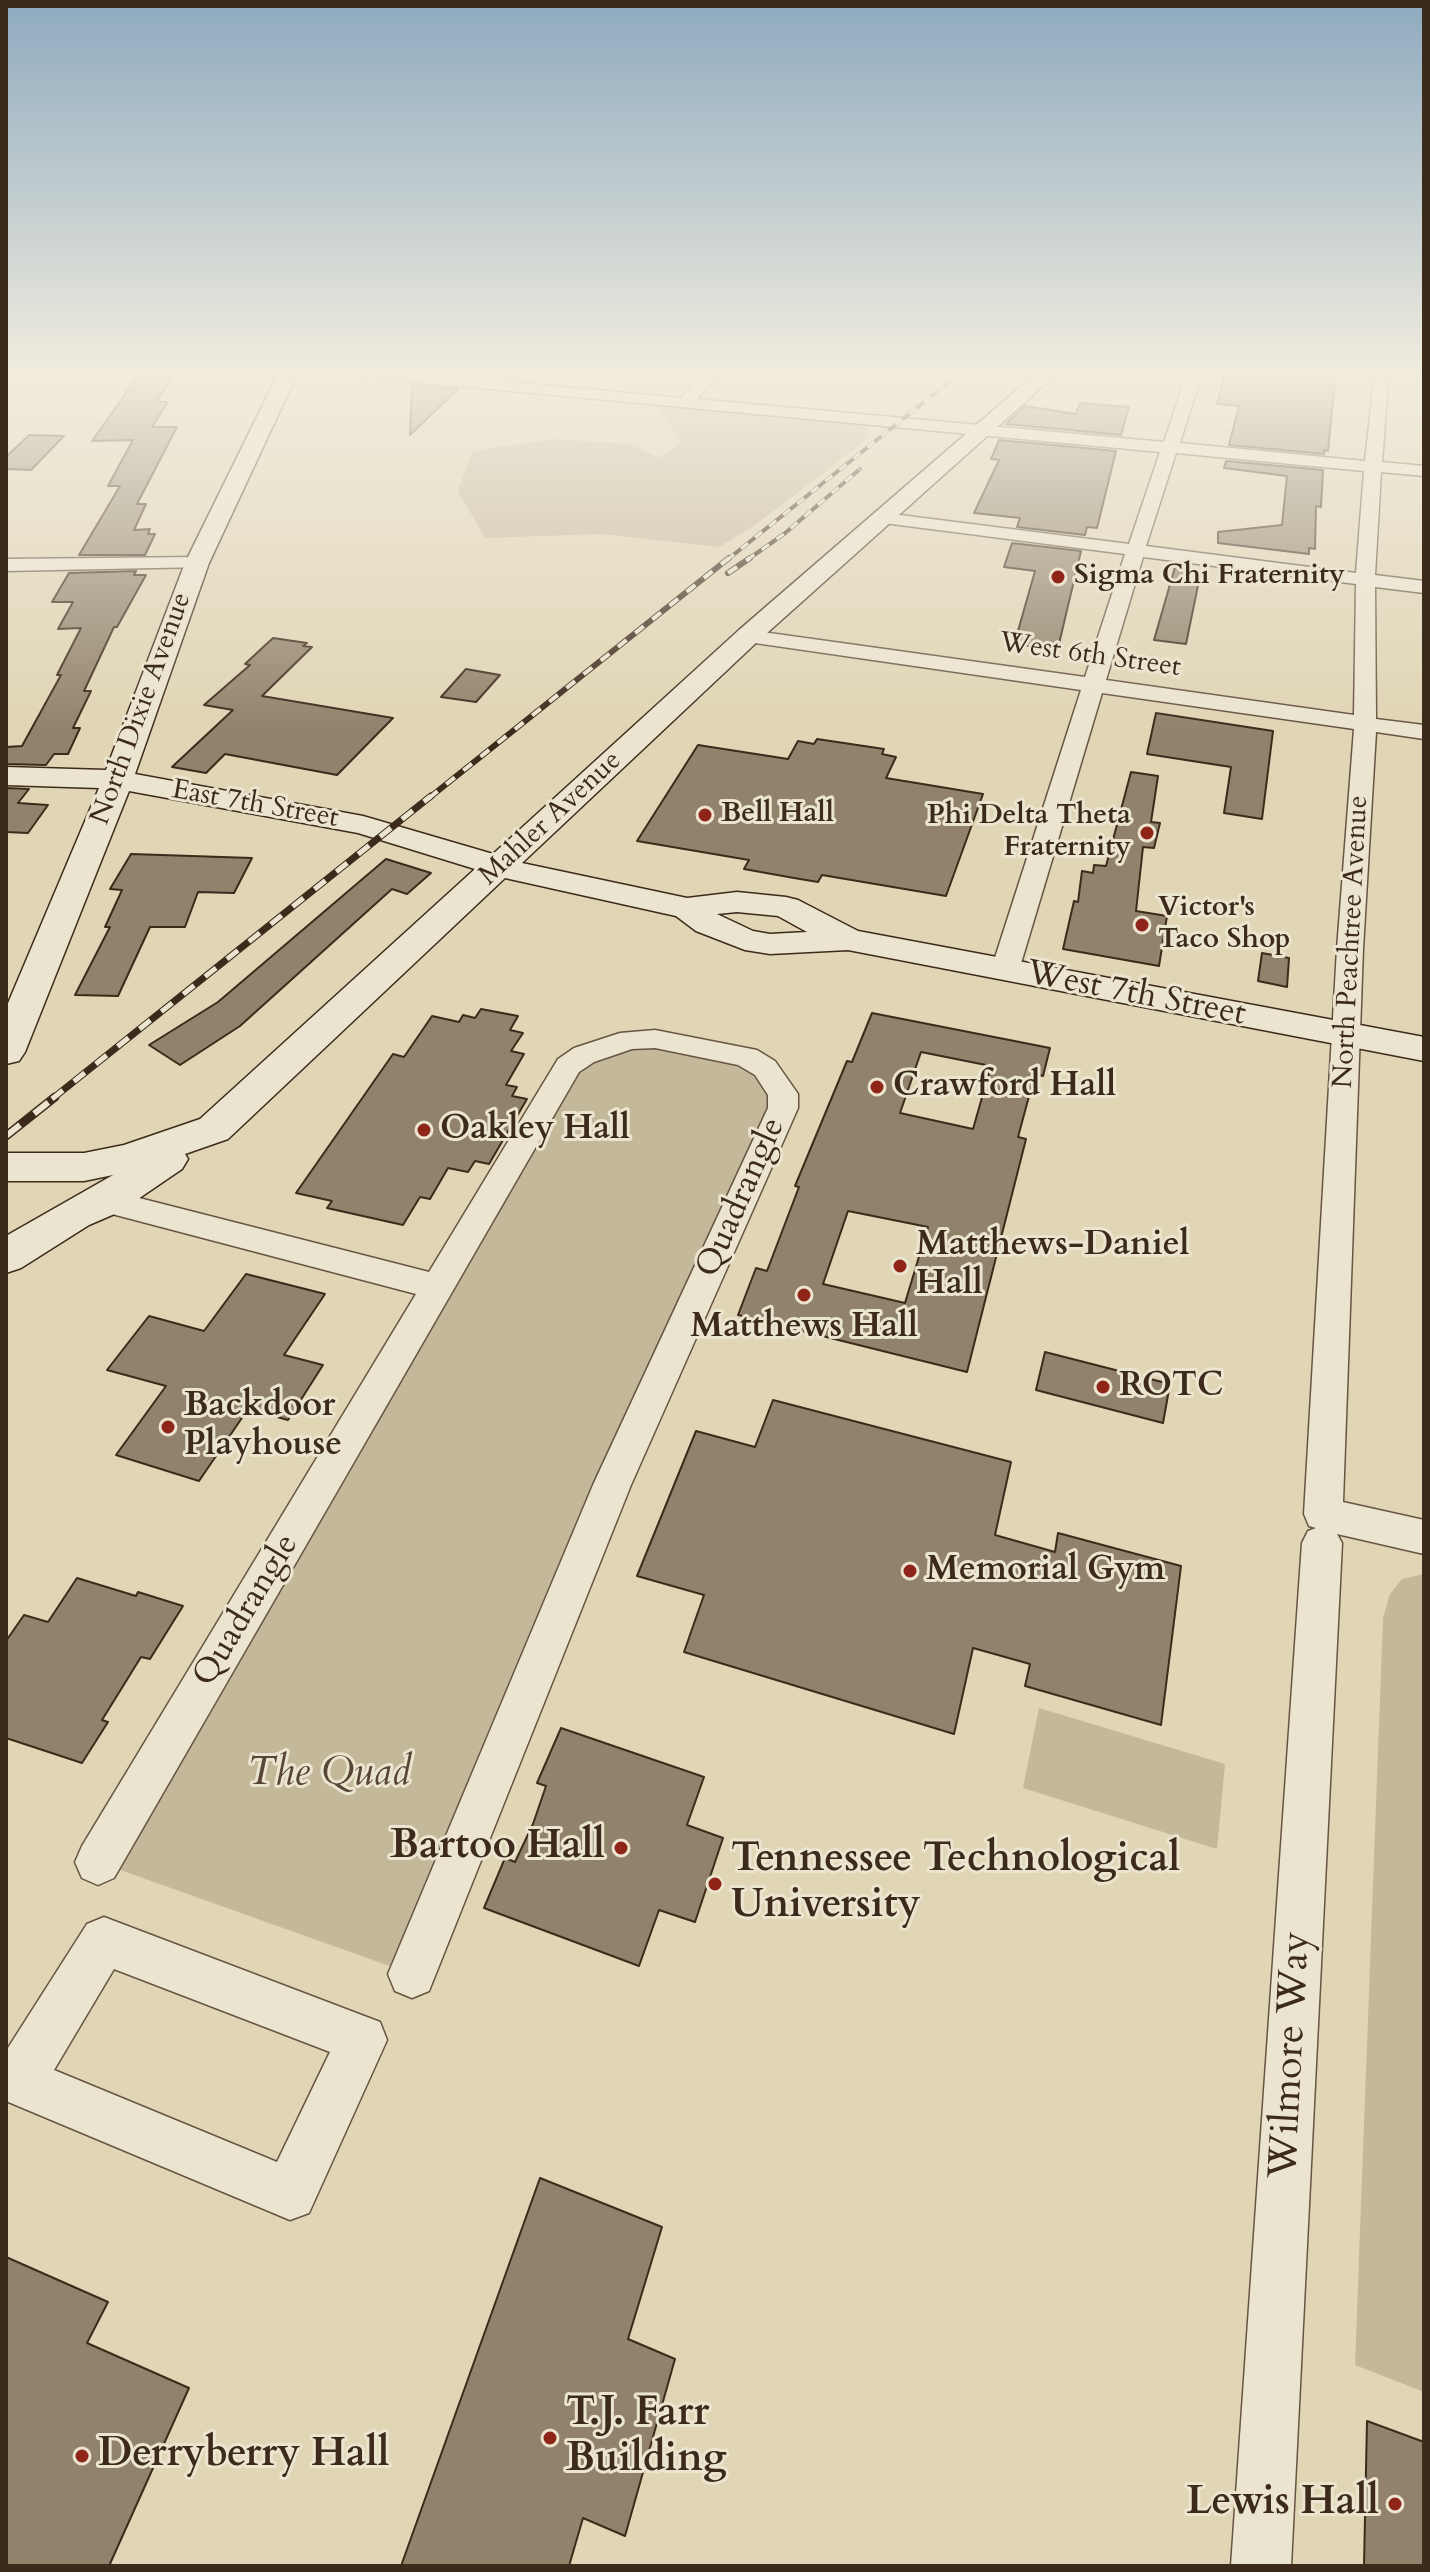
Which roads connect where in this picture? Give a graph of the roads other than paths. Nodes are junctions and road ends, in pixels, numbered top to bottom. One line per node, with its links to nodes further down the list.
1 (232, 490): 7 (street, North Dixie Avenue)
2 (916, 490): 5 (street, Mahler Avenue)
3 (1156, 490): 6 (street)
4 (1371, 490): 9 (street, North Peachtree Avenue)
5 (884, 518): 6 (street); 11 (street, Mahler Avenue)
6 (1136, 549): 9 (street); 12 (street)
7 (197, 563): 8 (street); 16 (street, North Dixie Avenue)
8 (6, 565)
9 (1367, 579): 10 (street); 13 (street, North Peachtree Avenue)
10 (1424, 587)
11 (748, 636): 12 (street, West 6th Street); 17 (street, Mahler Avenue)
12 (1094, 684): 13 (street, West 6th Street); 18 (street)
13 (1365, 724): 14 (street, West 6th Street); 19 (street, North Peachtree Avenue)
14 (1424, 732)
15 (6, 776): 16 (street, East 7th Street)
16 (118, 780): 17 (street, East 7th Street); 21 (street, North Dixie Avenue)
17 (499, 867): 18 (street, West 7th Street); 24 (street, Mahler Avenue)
18 (1005, 970): 19 (street, West 7th Street)
19 (1347, 1035): 20 (street, West 7th Street); 27 (street, North Peachtree Avenue)
20 (1424, 1049)
21 (6, 1052)
22 (6, 1167): 24 (street)
23 (6, 1179): 24 (street)
24 (94, 1184): 25 (street, Mahler Avenue); 26 (street)
25 (6, 1257)
26 (427, 1284)
27 (1322, 1528): 28 (street); 32 (street, Wilmore Way)
28 (1424, 1537)
29 (98, 1862): 30 (street, Quadrangle)
30 (412, 1974)
31 (13, 2078): 31 (street)
32 (1261, 2566)

